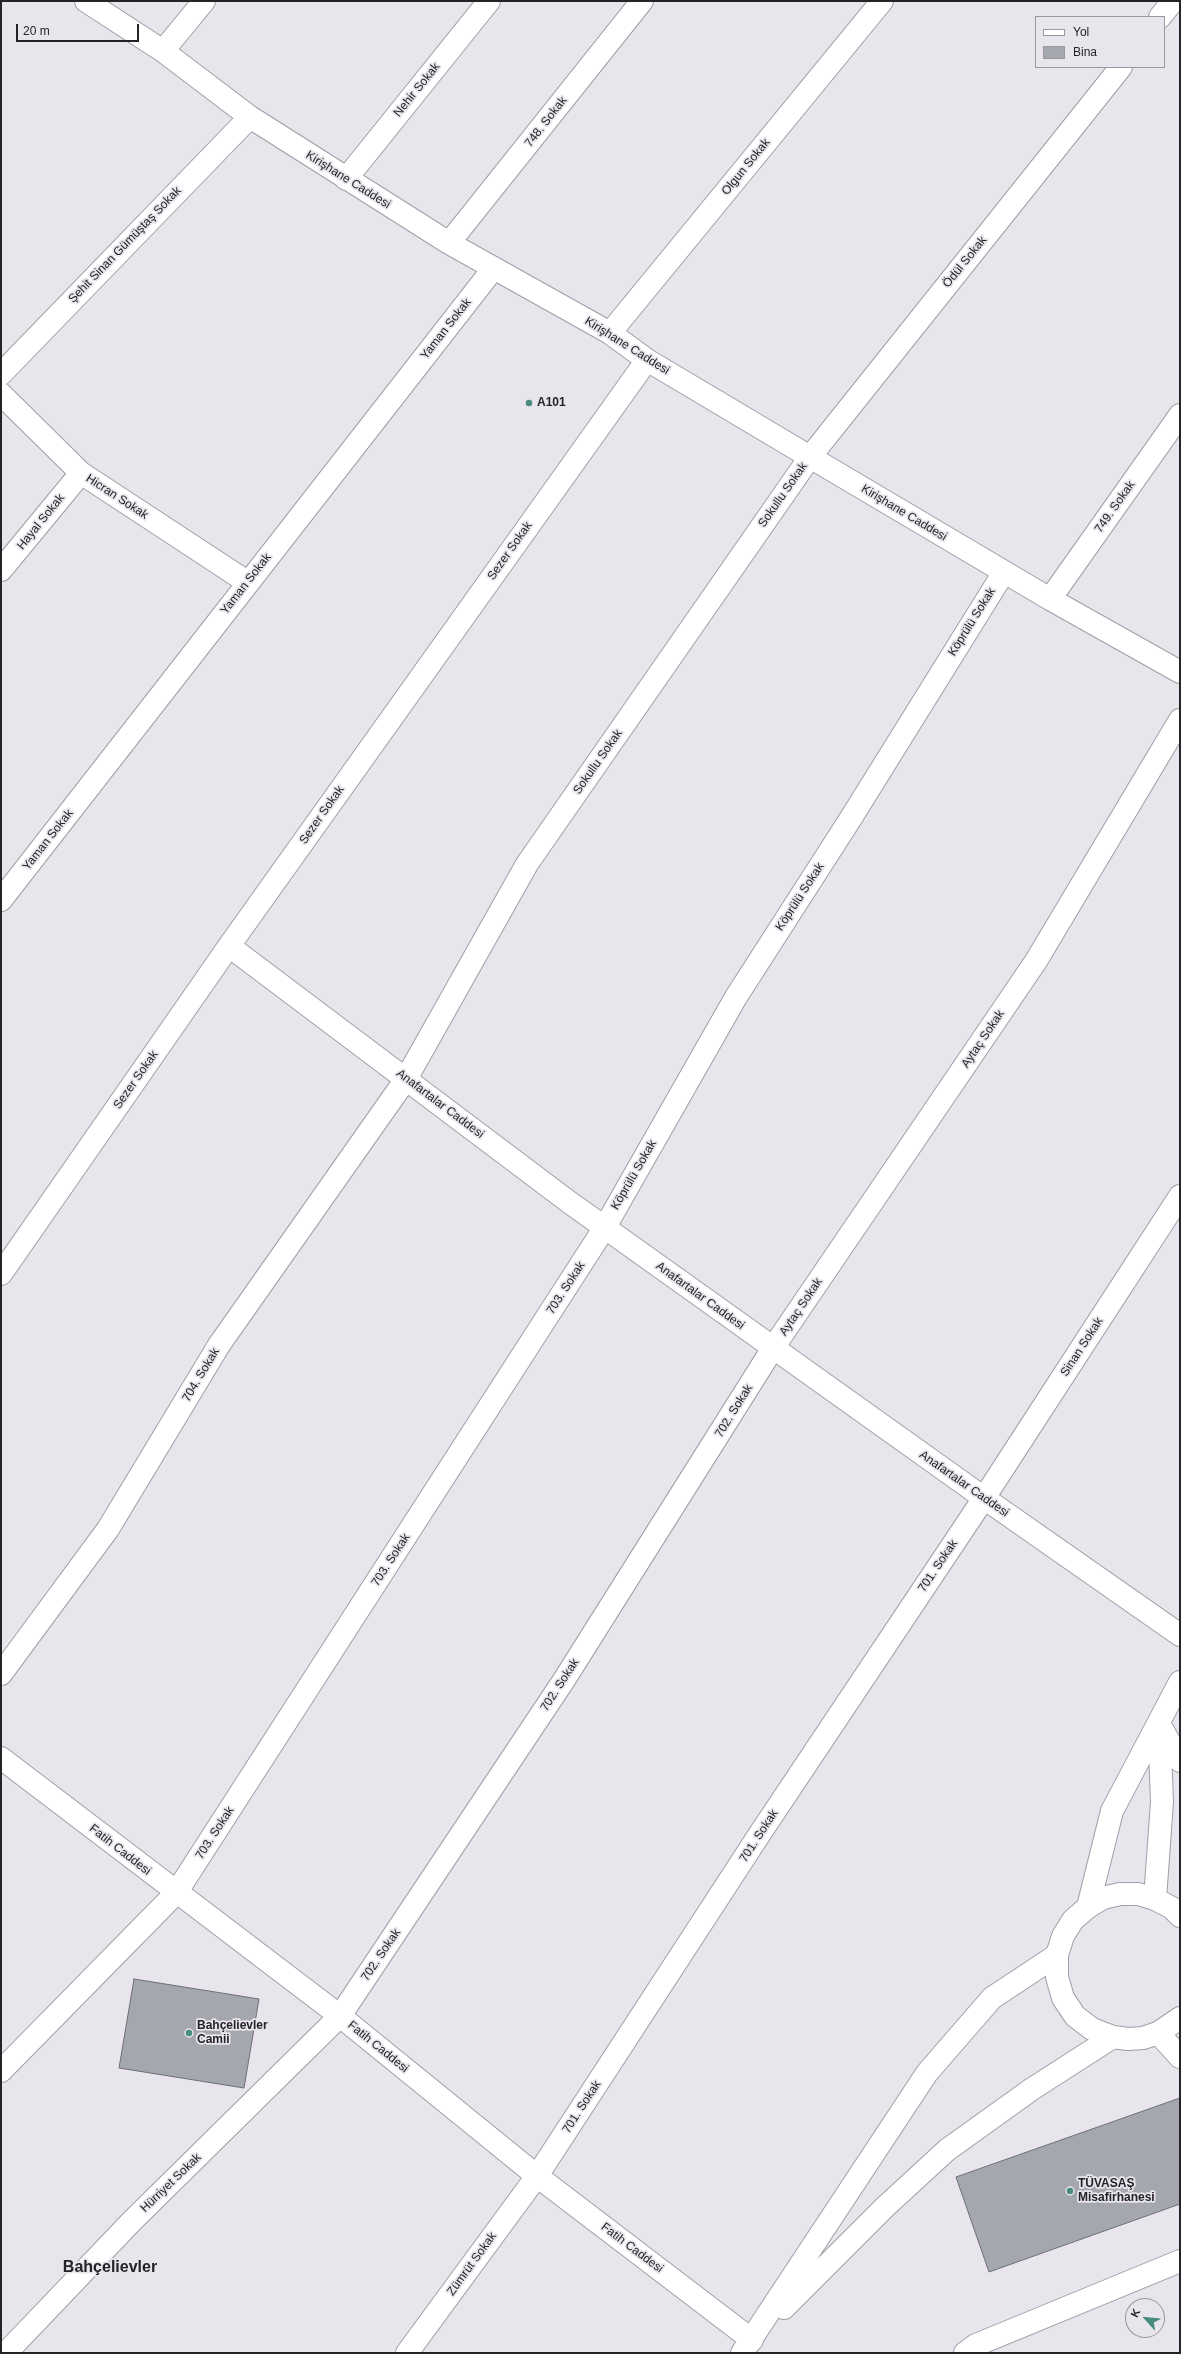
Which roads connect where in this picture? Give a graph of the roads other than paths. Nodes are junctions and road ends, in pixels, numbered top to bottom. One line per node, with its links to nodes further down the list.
1 (86, 1): 8 (street, Kirişhane Caddesi)
2 (204, 1): 8 (street)
3 (489, 1): 11 (street, Nehir Sokak)
4 (642, 1): 12 (street, 748. Sokak)
5 (882, 1): 14 (street, Olgun Sokak)
6 (1173, 1): 7 (street)
7 (1161, 16)
8 (164, 51): 10 (street, Kirişhane Caddesi)
9 (1120, 68): 19 (street, Ödül Sokak)
10 (250, 117): 11 (street, Kirişhane Caddesi); 16 (street, Şehit Sinan Gümüştaş Sokak)
11 (346, 179): 12 (street, Kirişhane Caddesi)
12 (450, 243): 13 (street, Kirişhane Caddesi)
13 (493, 269): 14 (street, Kirişhane Caddesi); 23 (street, Yaman Sokak)
14 (610, 333): 15 (street, Kirişhane Caddesi)
15 (647, 360): 19 (street, Kirişhane Caddesi); 28 (street, Sezer Sokak)
16 (1, 374)
17 (1, 394): 20 (street, Hicran Sokak)
18 (1180, 415): 24 (street, 749. Sokak)
19 (810, 457): 22 (street, Kirişhane Caddesi); 29 (street, Sokullu Sokak)
20 (81, 473): 21 (street, Hayal Sokak); 23 (street, Hicran Sokak)
21 (1, 570)
22 (1004, 572): 24 (street, Kirişhane Caddesi); 31 (street, Köprülü Sokak)
23 (247, 582): 27 (street, Yaman Sokak)
24 (1050, 599): 25 (street, Kirişhane Caddesi)
25 (1180, 672)
26 (1180, 720): 33 (street, Aytaç Sokak)
27 (1, 900)
28 (229, 946): 29 (street, Anafartalar Caddesi); 32 (street, Sezer Sokak)
29 (406, 1079): 31 (street, Anafartalar Caddesi); 36 (street, 704. Sokak)
30 (1180, 1196): 34 (street, Sinan Sokak)
31 (605, 1227): 33 (street, Anafartalar Caddesi); 41 (street, 703. Sokak)
32 (1, 1274)
33 (773, 1348): 34 (street, Anafartalar Caddesi); 45 (street, 702. Sokak)
34 (984, 1498): 35 (street, Anafartalar Caddesi); 51 (street, 701. Sokak)
35 (1180, 1635)
36 (1, 1674)
37 (1180, 1682): 38 (street)
38 (1158, 1723): 39 (street); 42 (street); 43 (street)
39 (1180, 1761)
40 (3, 1763): 41 (street, Fatih Caddesi)
41 (176, 1893): 45 (street, Fatih Caddesi); 50 (street, 703. Sokak)
42 (1088, 1907): 43 (street); 44 (street)
43 (1172, 1907)
44 (1057, 1955): 48 (street); 53 (street)
45 (340, 2016): 51 (street, Fatih Caddesi); 54 (street, Hürriyet Sokak)
46 (1180, 2018): 47 (street)
47 (1158, 2033): 48 (street); 49 (street)
48 (1113, 2037): 53 (street)
49 (1180, 2057)
50 (1, 2071)
51 (537, 2176): 53 (street, Fatih Caddesi); 55 (street, Zümrüt Sokak)
52 (1180, 2261): 56 (street)
53 (747, 2346)
54 (6, 2353)
55 (407, 2353)
56 (965, 2353)

